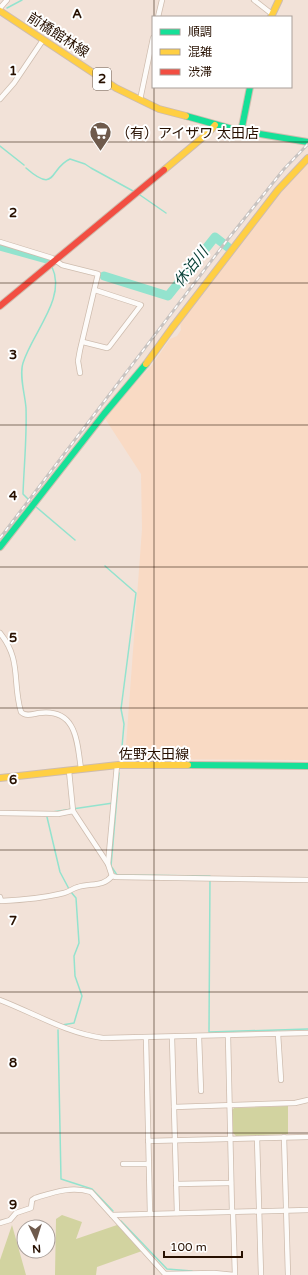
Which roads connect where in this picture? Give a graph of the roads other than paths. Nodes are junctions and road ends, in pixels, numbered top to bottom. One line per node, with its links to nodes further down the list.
1 (7, 0): 5 (street)
2 (162, 0): 7 (street)
3 (254, 0): 6 (street)
4 (278, 0): 6 (street)
5 (0, 10): 8 (street, 前橋館林線 / 2)
6 (271, 15)
7 (158, 16)
8 (43, 40): 11 (street); 12 (street, 前橋館林線 / 2)
9 (152, 43): 12 (street)
10 (250, 88): 14 (street)
11 (0, 99)
12 (140, 100): 13 (street, 前橋館林線 / 2)
13 (215, 125): 14 (street, 前橋館林線 / 2); 18 (street)
14 (241, 132): 15 (street, 前橋館林線 / 2)
15 (308, 142)
16 (308, 158): 23 (street)
17 (0, 242): 18 (street)
18 (56, 260): 19 (street); 20 (street)
19 (95, 290): 21 (street); 21 (street)
20 (0, 306)
21 (83, 342): 22 (street)
22 (80, 373)
23 (0, 547)
24 (0, 633): 27 (street)
25 (117, 765): 26 (street, 佐野太田線); 27 (street, 佐野太田線); 32 (street)
26 (308, 766)
27 (81, 769): 28 (street, 佐野太田線)
28 (69, 771): 29 (street, 佐野太田線); 30 (street)
29 (0, 778)
30 (73, 809): 31 (street); 32 (street)
31 (0, 814)
32 (108, 864): 33 (street)
33 (112, 876): 34 (street); 35 (street)
34 (308, 880)
35 (0, 896)
36 (0, 1000): 41 (street)
37 (308, 1033): 38 (street)
38 (278, 1034): 39 (street); 43 (street)
39 (228, 1036): 40 (street); 46 (street)
40 (199, 1037): 42 (street); 44 (street)
41 (146, 1038): 42 (street); 53 (street)
42 (172, 1038): 47 (street)
43 (281, 1080)
44 (201, 1091)
45 (308, 1100): 46 (street)
46 (229, 1105): 47 (street); 50 (street)
47 (174, 1107): 52 (street)
48 (284, 1137): 49 (street); 51 (street); 59 (street)
49 (308, 1137)
50 (230, 1138): 51 (street); 52 (street); 56 (street)
51 (257, 1138): 61 (street)
52 (175, 1140): 53 (street); 57 (street)
53 (148, 1141): 55 (street)
54 (123, 1164): 55 (street)
55 (148, 1164): 63 (street)
56 (231, 1183): 57 (street); 60 (street)
57 (176, 1184): 62 (street)
58 (308, 1210): 59 (street)
59 (286, 1211): 61 (street); 68 (street)
60 (232, 1212): 61 (street); 62 (street); 66 (street)
61 (259, 1212): 67 (street)
62 (177, 1213): 63 (street)
63 (150, 1214): 64 (street)
64 (112, 1215): 65 (street); 66 (street)
65 (0, 1223)
66 (234, 1275)
67 (261, 1275)
68 (288, 1275)

